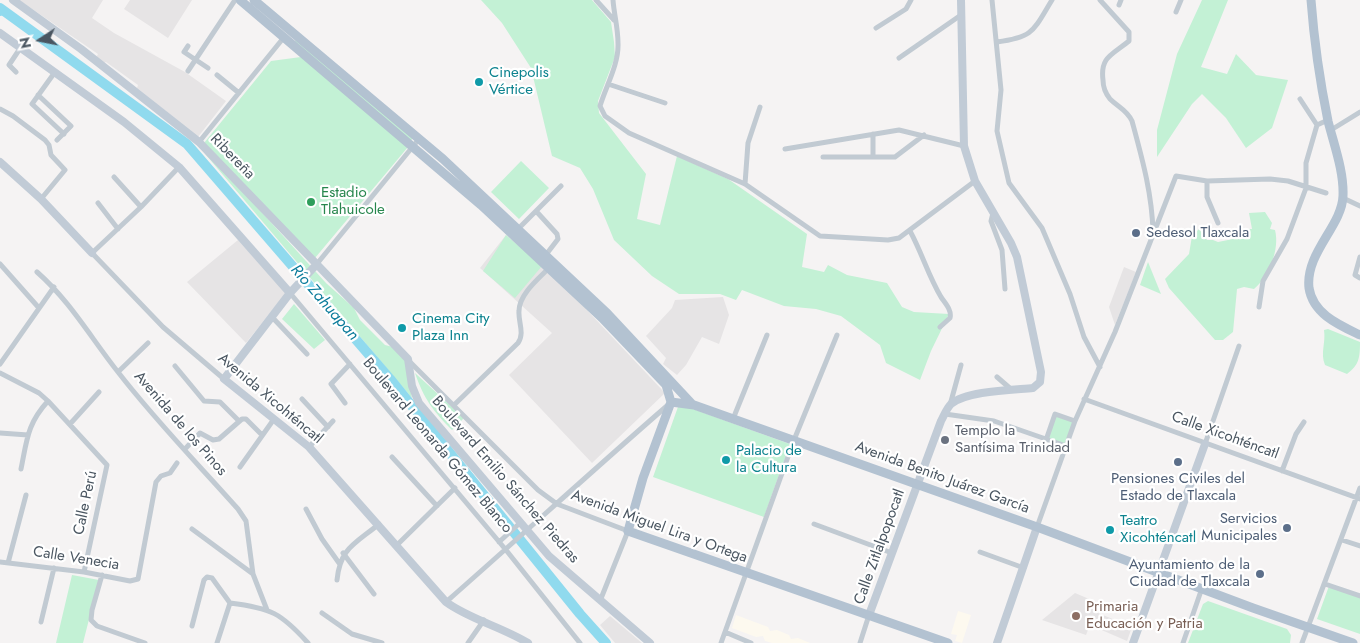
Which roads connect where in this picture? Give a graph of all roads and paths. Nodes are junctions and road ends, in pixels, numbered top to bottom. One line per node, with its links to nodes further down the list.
1 (13, 0): 44 (street, Ribereña)
2 (237, 0): 18 (main road); 23 (street)
3 (254, 0): 18 (main road)
4 (596, 0): 15 (street)
5 (613, 0): 15 (street)
6 (911, 0): 16 (street)
7 (961, 0): 14 (street)
8 (992, 0): 19 (street)
9 (1052, 0): 19 (street)
10 (1100, 0): 70 (street)
11 (1181, 0): 13 (street)
12 (1311, 0): 37 (main road)
13 (1176, 12)
14 (961, 15): 22 (street); 46 (street)
15 (614, 20): 29 (street)
16 (876, 28)
17 (0, 33): 21 (street, Boulevard Leonarda Gómez Blanco)
18 (287, 34): 30 (street); 45 (main road)
19 (997, 42): 99 (street)
20 (188, 46): 23 (street)
21 (21, 47): 26 (street); 27 (street, Boulevard Leonarda Gómez Blanco)
22 (899, 58)
23 (196, 60): 24 (street); 25 (street)
24 (208, 68)
25 (188, 71)
26 (16, 72)
27 (55, 72): 31 (street); 51 (street, Boulevard Leonarda Gómez Blanco)
28 (216, 75): 30 (street)
29 (608, 84): 33 (street); 55 (street)
30 (239, 93): 44 (street)
31 (38, 95): 40 (street); 40 (street)
32 (1300, 99): 38 (street)
33 (665, 103)
34 (760, 107): 55 (street)
35 (0, 109): 60 (street)
36 (1360, 112): 39 (street)
37 (1328, 120): 38 (street); 39 (main road)
38 (1317, 125): 57 (street)
39 (1331, 130): 59 (main road)
40 (64, 134): 43 (street)
41 (874, 134): 42 (street); 47 (street); 48 (street)
42 (924, 135): 46 (street); 48 (street)
43 (57, 140)
44 (199, 142): 75 (street, Ribereña)
45 (416, 142): 69 (main road); 75 (street)
46 (964, 146): 53 (street)
47 (785, 149)
48 (873, 156): 49 (street)
49 (823, 157)
50 (0, 162): 60 (street, Avenida Xicohténcatl)
51 (179, 167): 63 (street); 81 (street, Boulevard Leonarda Gómez Blanco)
52 (114, 177): 63 (street)
53 (975, 181): 65 (street); 68 (street)
54 (1207, 181): 57 (street); 66 (street); 70 (street)
55 (744, 184): 68 (street)
56 (562, 186): 64 (street)
57 (1306, 188): 58 (street); 82 (street)
58 (1326, 193)
59 (1343, 198): 62 (street); 89 (main road)
60 (41, 199): 71 (street, Avenida Xicohténcatl)
61 (98, 204): 67 (street)
62 (1360, 206)
63 (141, 207): 67 (street)
64 (536, 211): 69 (street); 73 (street)
65 (994, 213): 80 (street); 104 (street)
66 (1218, 222)
67 (118, 229): 71 (street)
68 (910, 232): 86 (street)
69 (514, 233): 73 (main road)
70 (1153, 236): 99 (street)
71 (92, 253): 103 (street, Avenida Xicohténcatl)
72 (1360, 257): 78 (street)
73 (543, 259): 76 (main road); 84 (main road)
74 (0, 264): 83 (street)
75 (316, 265): 81 (street); 94 (street, Ribereña)
76 (548, 269): 84 (main road); 111 (street)
77 (37, 272): 79 (street, Avenida de los Pinos)
78 (1360, 278)
79 (54, 287): 83 (street); 100 (street, Avenida de los Pinos)
80 (1005, 289)
81 (292, 292): 85 (street); 96 (street, Boulevard Leonarda Gómez Blanco)
82 (1259, 307)
83 (39, 308): 93 (street)
84 (605, 316): 110 (main road); 112 (main road)
85 (272, 317): 92 (street); 103 (street)
86 (940, 327)
87 (767, 335): 117 (street)
88 (837, 335): 126 (street)
89 (1360, 335)
90 (148, 343): 100 (street)
91 (1239, 346): 128 (street)
92 (307, 354)
93 (2, 356): 95 (street)
94 (408, 359): 111 (street, Avenida Miguel Lira y Ortega); 146 (street, Boulevard Emilio Sánchez Piedras)
95 (0, 364)
96 (350, 364): 109 (street); 138 (street, Boulevard Leonarda Gómez Blanco)
97 (961, 365): 113 (street)
98 (175, 366): 116 (street)
99 (1100, 367): 107 (street)
100 (118, 372): 131 (street, Avenida de los Pinos)
101 (0, 373): 108 (street, Calle Perú)
102 (997, 377): 104 (street)
103 (224, 379): 115 (street, Avenida Xicohténcatl)
104 (1013, 390): 113 (street)
105 (99, 392): 121 (street)
106 (302, 399): 122 (street)
107 (1084, 399): 119 (street); 128 (street, Calle Xicohténcatl)
108 (48, 401): 121 (street, Calle Perú); 124 (street)
109 (345, 402)
110 (672, 402): 112 (main road, Avenida Benito Juárez García); 142 (street); 150 (main road)
111 (454, 405): 142 (street, Avenida Miguel Lira y Ortega)
112 (694, 405): 117 (main road, Avenida Benito Juárez García)
113 (950, 405): 114 (street, Calle Zitlalpopocatl)
114 (944, 414): 127 (street); 137 (street, Calle Zitlalpopocatl)
115 (274, 419): 125 (street); 130 (street, Avenida Xicohténcatl)
116 (238, 420): 125 (street); 131 (street)
117 (733, 420): 126 (main road, Avenida Benito Juárez García)
118 (333, 421): 122 (street)
119 (1075, 421): 127 (street); 129 (street)
120 (1304, 422): 136 (street)
121 (70, 424): 165 (street, Calle Perú)
122 (328, 427): 130 (street)
123 (0, 433): 124 (street)
124 (28, 435): 135 (street)
125 (262, 436): 134 (street)
126 (794, 440): 137 (main road, Avenida Benito Juárez García); 166 (street)
127 (1046, 440): 129 (street)
128 (1205, 444): 136 (street, Calle Xicohténcatl); 168 (street)
129 (1066, 446): 148 (street)
130 (309, 447): 145 (street, Avenida Xicohténcatl)
131 (185, 449): 167 (street, Avenida de los Pinos)
132 (392, 457): 143 (street)
133 (177, 463): 169 (street, Calle Venecia)
134 (240, 467)
135 (21, 469)
136 (1282, 471): 141 (street, Calle Xicohténcatl)
137 (917, 485): 148 (main road, Avenida Benito Juárez García); 158 (street, Calle Zitlalpopocatl)
138 (455, 488): 143 (street); 152 (street, Boulevard Leonarda Gómez Blanco)
139 (1360, 488): 141 (street)
140 (26, 495): 162 (street)
141 (1358, 498): 153 (street)
142 (557, 504): 150 (street, Avenida Miguel Lira y Ortega); 151 (street)
143 (437, 506): 154 (street)
144 (306, 509): 161 (street)
145 (379, 524): 154 (street, Avenida Xicohténcatl); 159 (street)
146 (518, 524): 151 (street, Boulevard Emilio Sánchez Piedras); 152 (street)
147 (814, 524): 158 (street)
148 (1038, 527): 164 (street); 168 (main road, Avenida Benito Juárez García)
149 (192, 529): 167 (street)
150 (628, 531): 166 (main road, Avenida Miguel Lira y Ortega); 175 (street)
151 (526, 532): 156 (street); 175 (street, Boulevard Emilio Sánchez Piedras)
152 (502, 540): 156 (street, Boulevard Leonarda Gómez Blanco)
153 (1342, 540): 155 (street); 171 (street)
154 (397, 545): 176 (street, Avenida Xicohténcatl)
155 (1360, 546)
156 (508, 548): 176 (street); 186 (street, Boulevard Leonarda Gómez Blanco)
157 (980, 552): 164 (street)
158 (892, 553): 180 (street, Calle Zitlalpopocatl)
159 (343, 554): 161 (street); 173 (street)
160 (0, 562): 162 (street, Calle Venecia)
161 (339, 562): 170 (street)
162 (8, 563): 163 (street, Calle Venecia)
163 (54, 568): 165 (street, Calle Venecia); 182 (street)
164 (1024, 568): 199 (street)
165 (84, 572): 169 (street, Calle Venecia)
166 (745, 573): 180 (main road, Avenida Miguel Lira y Ortega); 185 (street)
167 (253, 574): 178 (street, Avenida de los Pinos)
168 (1159, 574): 172 (main road, Avenida Benito Juárez García); 200 (street)
169 (102, 575): 188 (street)
170 (338, 580)
171 (1325, 584): 174 (street); 184 (street)
172 (1202, 588): 184 (main road, Avenida Benito Juárez García); 201 (street)
173 (374, 594)
174 (1360, 596)
175 (600, 601): 194 (street, Boulevard Emilio Sánchez Piedras)
176 (446, 602): 181 (street, Avenida Xicohténcatl)
177 (230, 603): 178 (street); 183 (street); 189 (street)
178 (268, 610): 190 (street)
179 (322, 613): 191 (street)
180 (869, 615): 197 (street, Calle Zitlalpopocatl); 198 (main road, Avenida Miguel Lira y Ortega)
181 (484, 620): 187 (street, Avenida Xicohténcatl); 192 (street)
182 (41, 622)
183 (192, 626)
184 (1308, 627): 202 (street); 203 (main road, Avenida Benito Juárez García)
185 (725, 632): 195 (street); 196 (street)
186 (575, 640): 193 (street, Boulevard Leonarda Gómez Blanco)
187 (522, 642)
188 (145, 643)
189 (217, 643)
190 (308, 643)
191 (382, 643)
192 (468, 643)
193 (580, 643)
194 (650, 643)
195 (721, 643)
196 (751, 643)
197 (860, 643)
198 (948, 643)
199 (997, 643)
200 (1134, 643)
201 (1183, 643)
202 (1302, 643)
203 (1353, 643)

